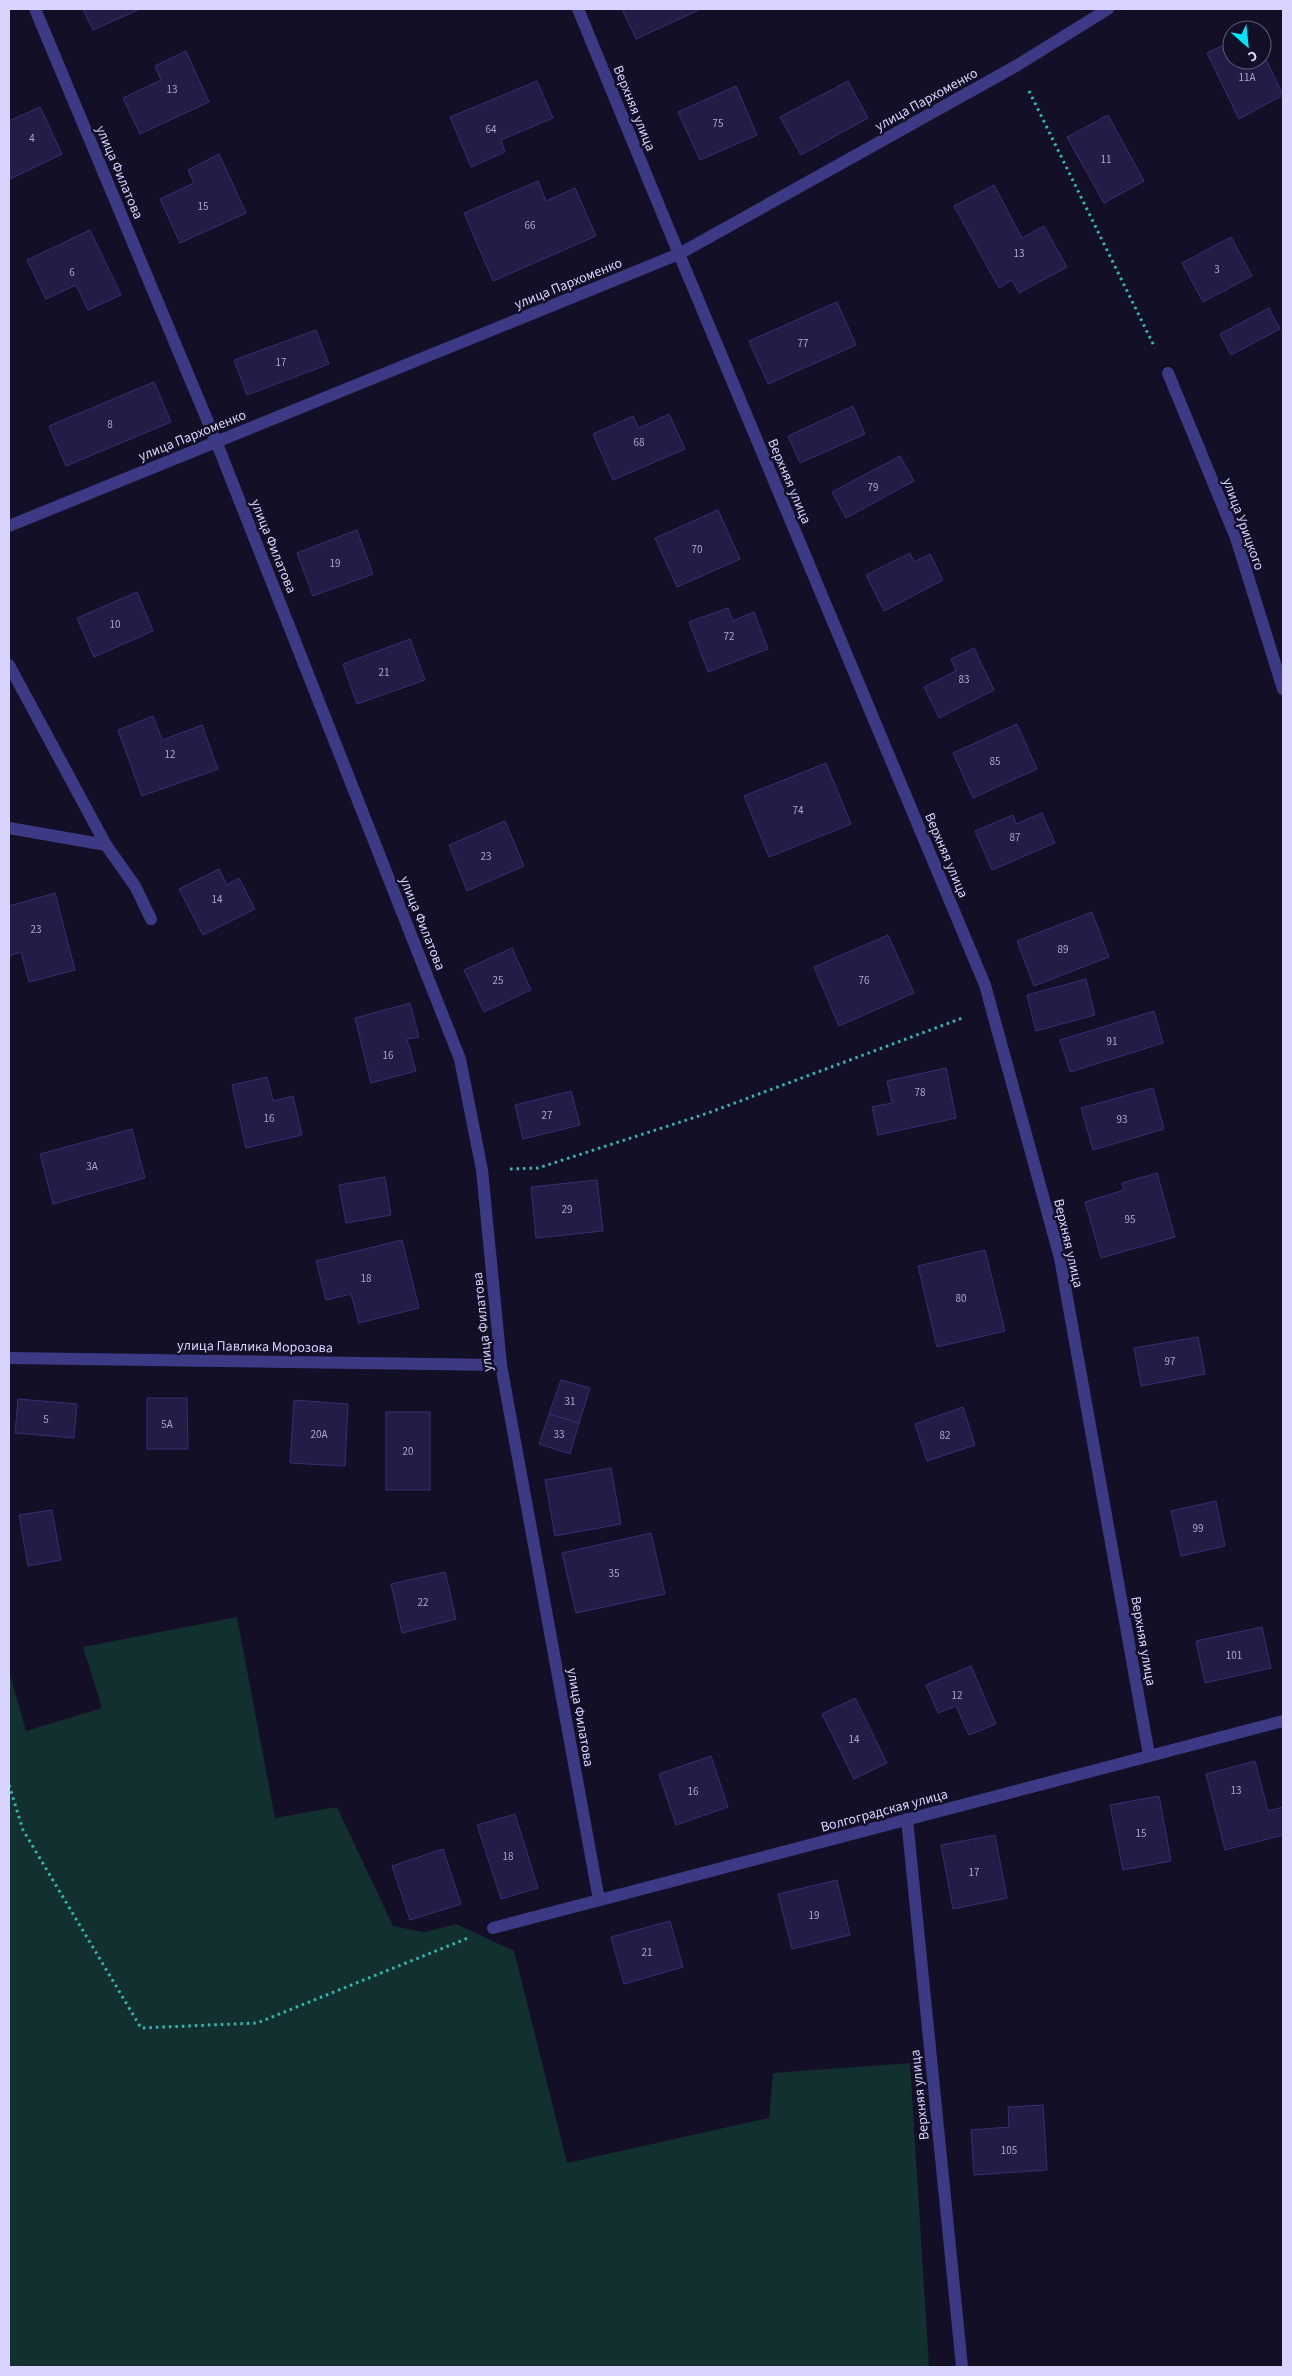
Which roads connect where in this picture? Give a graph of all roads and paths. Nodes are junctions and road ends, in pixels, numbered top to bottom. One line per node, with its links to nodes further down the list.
1 (35, 9): 7 (street, улица Филатова)
2 (578, 9): 5 (street, Верхняя улица)
3 (1108, 9): 4 (street, улица Пархоменко)
4 (1016, 66): 5 (street, улица Пархоменко); 6 (path)
5 (679, 254): 7 (street, улица Пархоменко); 14 (street, Верхняя улица)
6 (1168, 373): 10 (street, улица Урицкого)
7 (216, 441): 8 (street, улица Пархоменко); 15 (street, улица Филатова)
8 (9, 526)
9 (9, 665): 12 (street)
10 (1283, 689)
11 (9, 828): 12 (street)
12 (106, 845): 13 (street)
13 (152, 918)
14 (991, 1008): 15 (path); 19 (street, Верхняя улица)
15 (482, 1170): 17 (street, улица Филатова)
16 (9, 1358): 17 (street, улица Павлика Морозова)
17 (501, 1364): 22 (street, улица Филатова)
18 (1283, 1721): 19 (street, Волгоградская улица)
19 (1149, 1755): 21 (street, Волгоградская улица)
20 (9, 1785): 23 (path)
21 (907, 1819): 22 (street, Волгоградская улица); 24 (street, Верхняя улица)
22 (599, 1900): 23 (street, Волгоградская улица)
23 (493, 1928)
24 (962, 2367)

